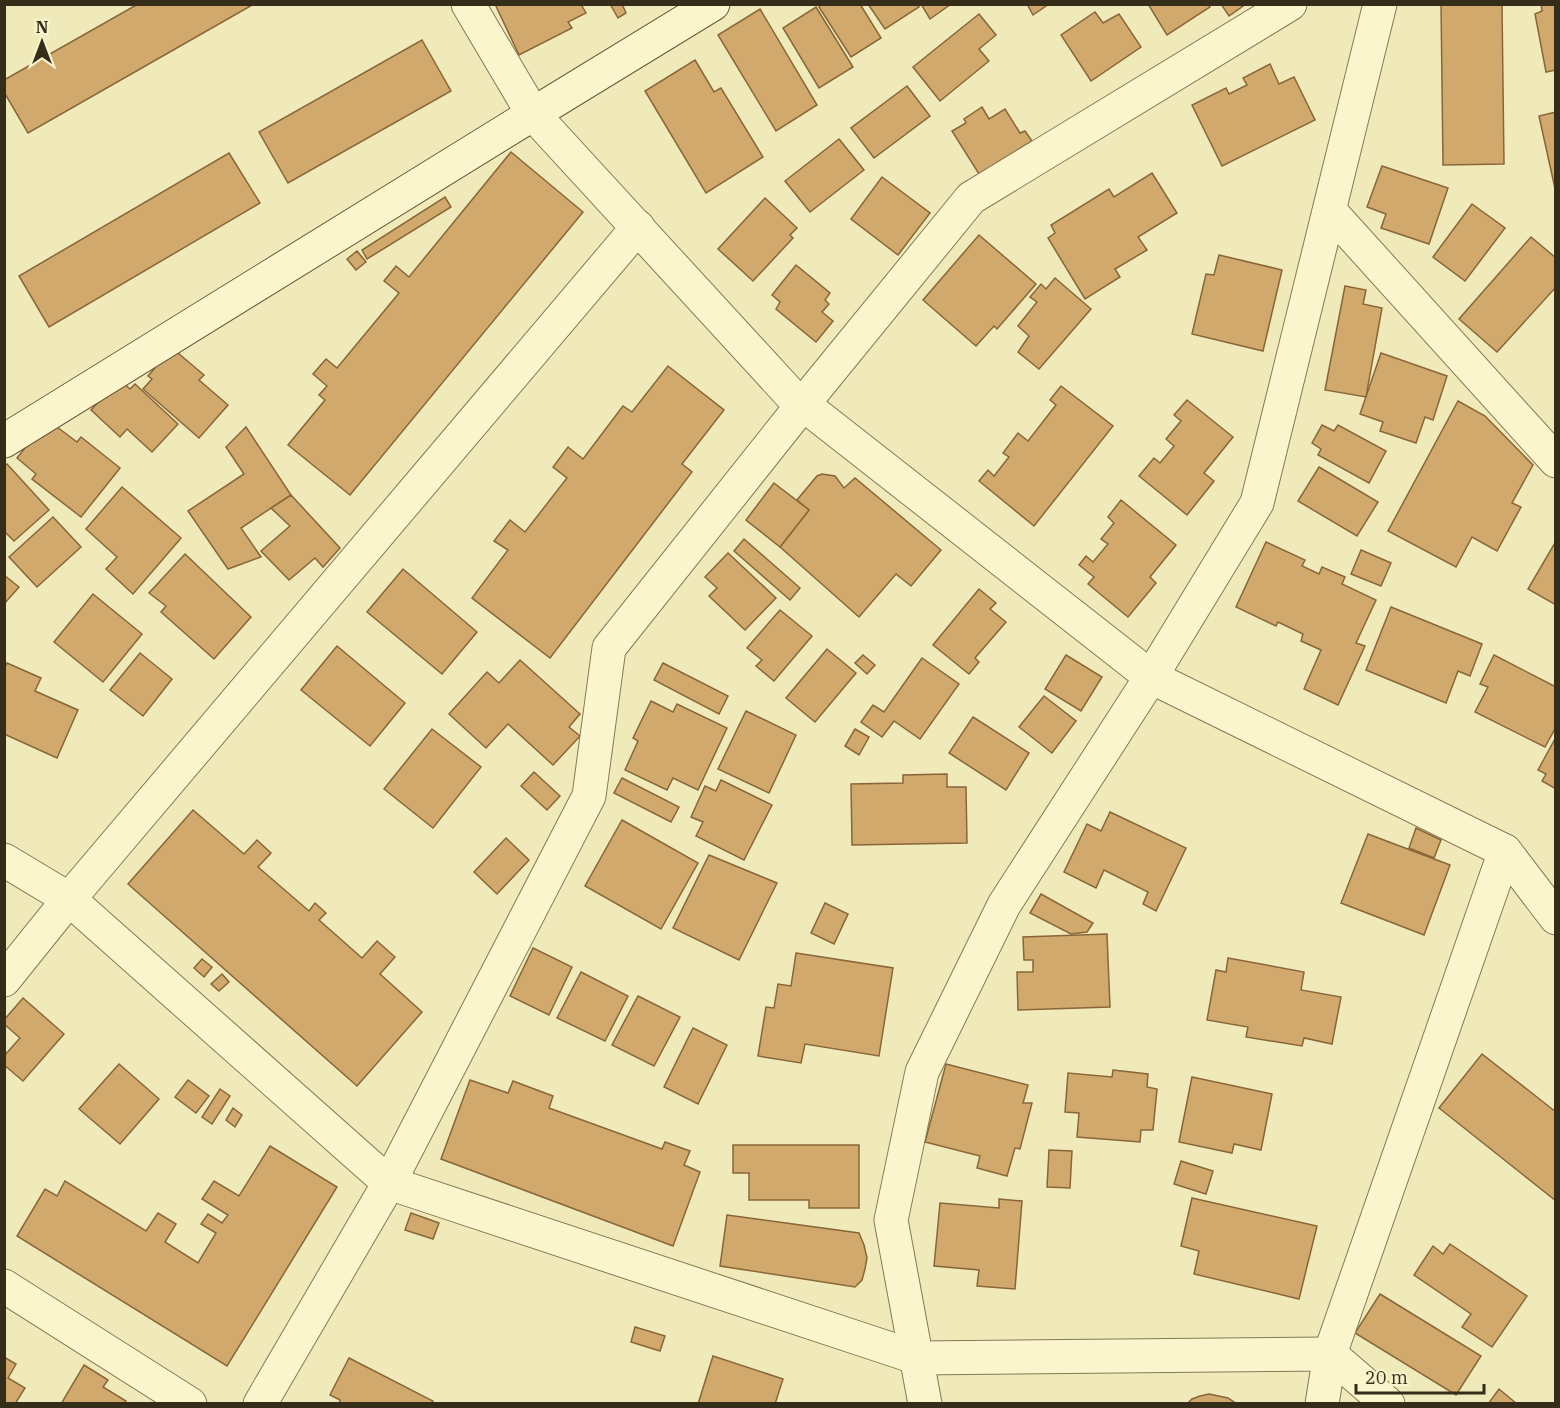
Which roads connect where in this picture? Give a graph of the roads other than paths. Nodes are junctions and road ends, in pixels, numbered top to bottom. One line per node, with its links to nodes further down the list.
1 (468, 4): 5 (street)
2 (713, 4): 5 (street)
3 (1290, 4): 8 (street)
4 (1380, 4): 6 (street)
5 (533, 114): 7 (street); 9 (street)
6 (1330, 211): 10 (street); 11 (street)
7 (638, 227): 8 (street); 14 (street)
8 (803, 404): 11 (street); 17 (street)
9 (4, 441)
10 (1556, 460)
11 (1151, 677): 12 (street); 20 (street)
12 (1505, 850): 15 (street); 19 (street)
13 (4, 860): 14 (street)
14 (69, 899): 16 (street); 17 (street)
15 (1556, 918)
16 (4, 980)
17 (389, 1183): 20 (street); 22 (street)
18 (4, 1286): 21 (street)
19 (1330, 1354): 20 (street); 24 (street); 25 (street)
20 (918, 1358): 23 (street)
21 (190, 1404)
22 (260, 1404)
23 (925, 1404)
24 (1322, 1404)
25 (1388, 1404)

